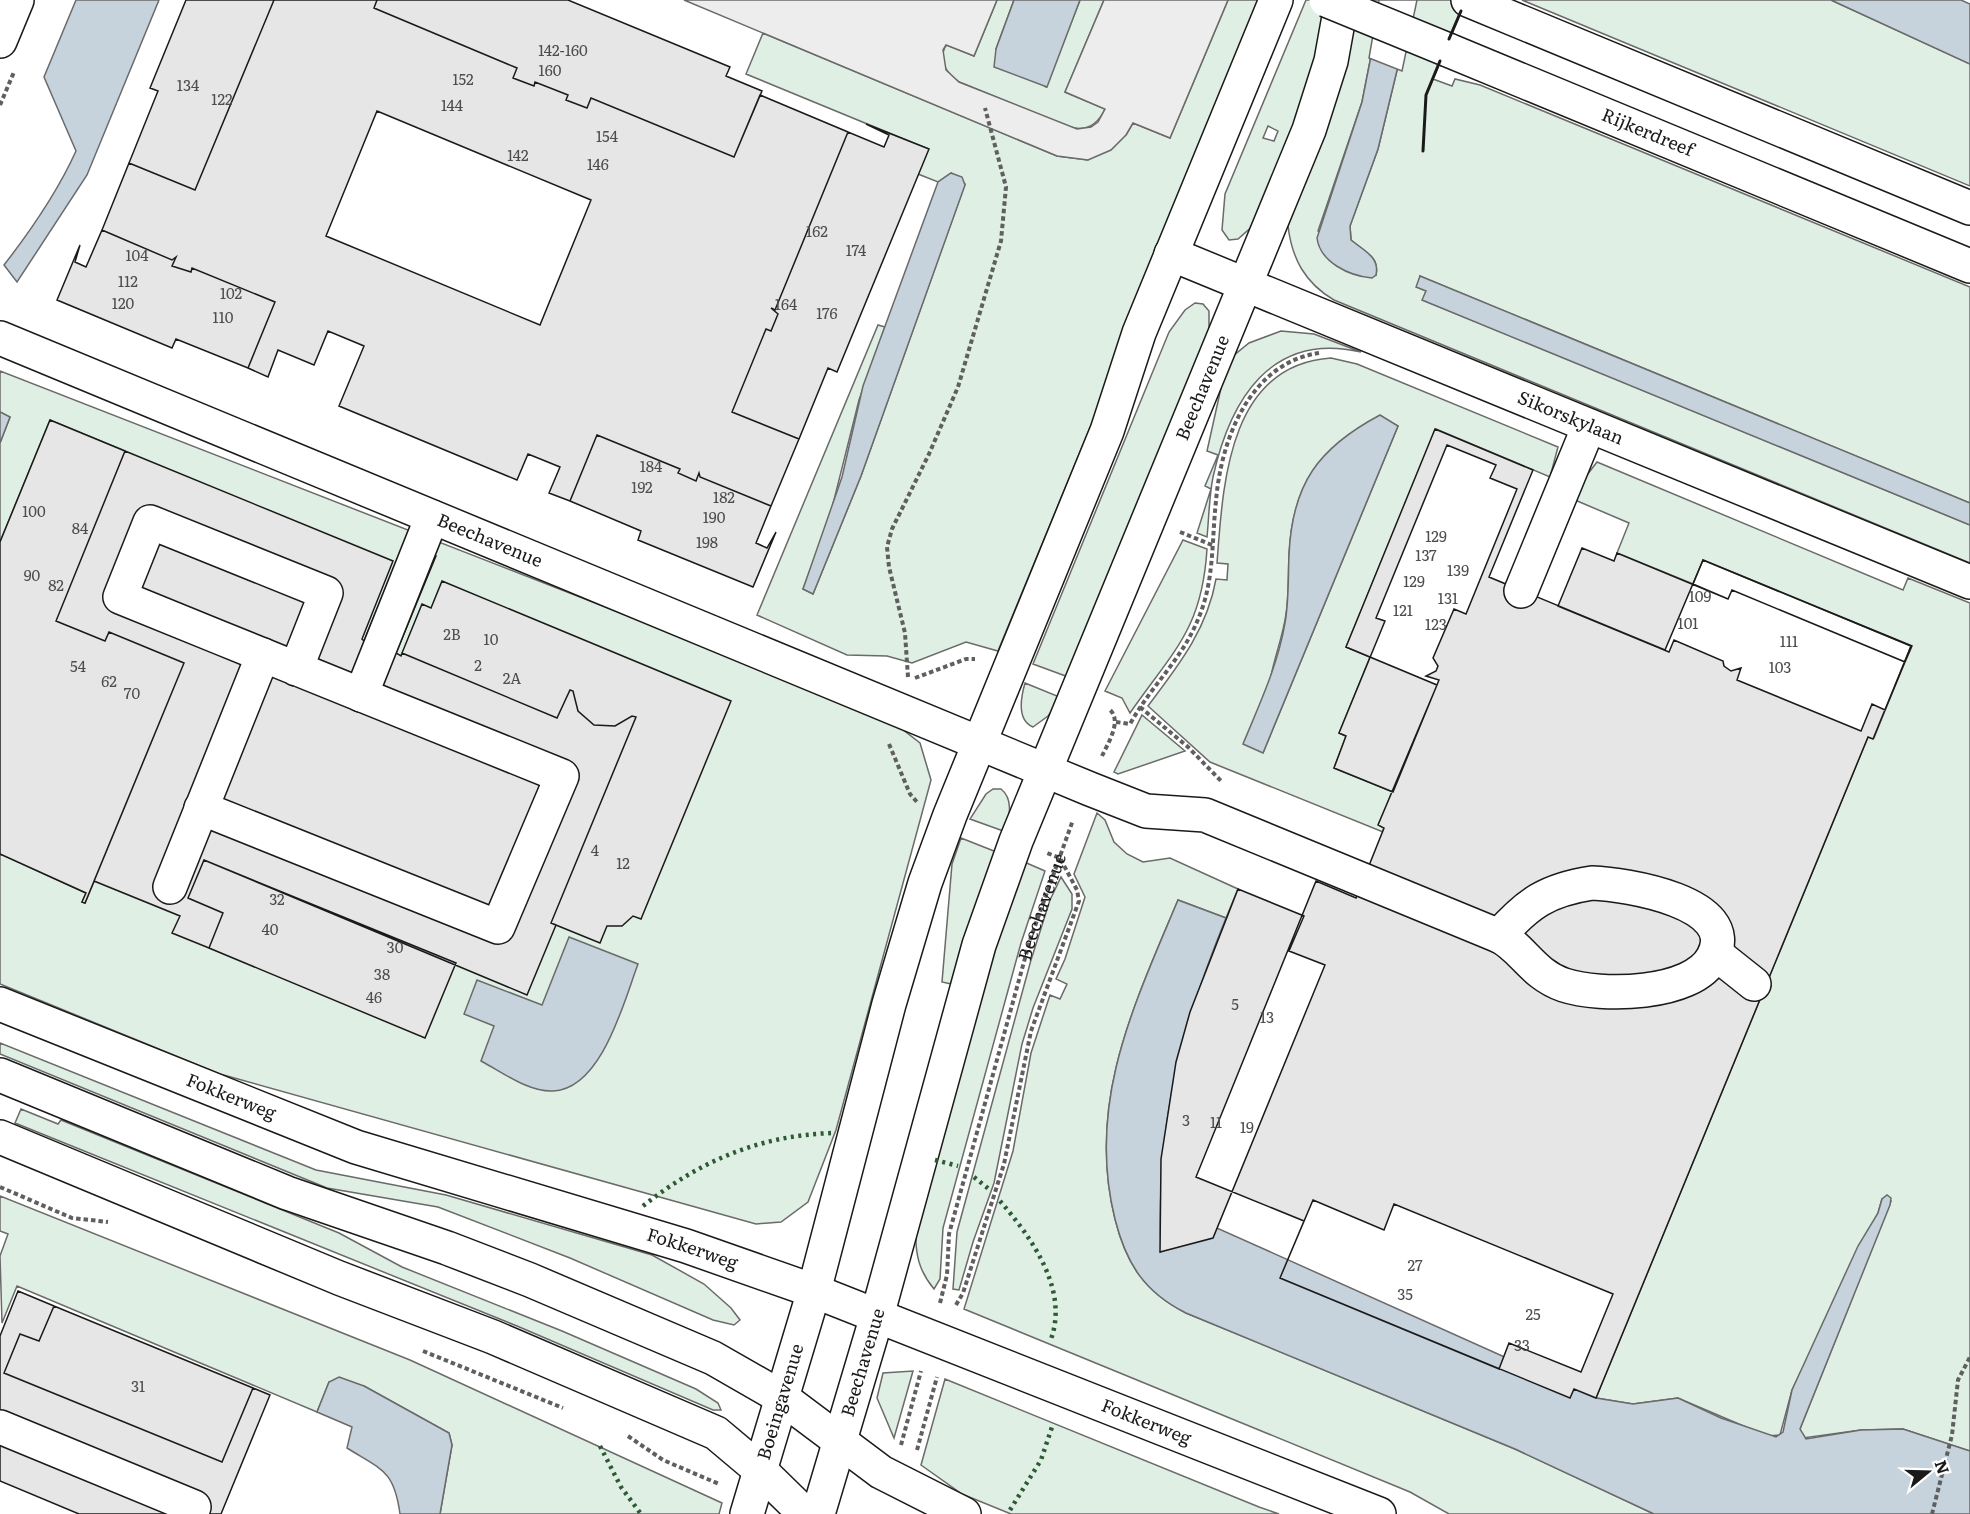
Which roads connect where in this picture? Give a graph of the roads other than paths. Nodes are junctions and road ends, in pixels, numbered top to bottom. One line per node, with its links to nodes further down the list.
1 (17, 0): 6 (main road)
2 (1276, 0): 8 (main road)
3 (1326, 0): 9 (main road, Rijkerdreef, bridge)
4 (1342, 0): 10 (main road, Beechavenue)
5 (1468, 0): 7 (main road)
6 (0, 41)
7 (1970, 208)
8 (1171, 254): 10 (main road, Sikorskylaan); 19 (main road)
9 (1970, 266)
10 (1246, 284): 12 (main road, Sikorskylaan); 20 (main road, Beechavenue)
11 (0, 338): 13 (main road, Beechavenue)
12 (1589, 426): 14 (main road, Sikorskylaan); 15 (main road)
13 (432, 517): 18 (main road); 19 (main road, Beechavenue)
14 (1970, 582)
15 (1521, 591)
16 (263, 655): 17 (main road); 17 (main road); 21 (main road)
17 (296, 669): 18 (main road)
18 (361, 695): 21 (main road)
19 (980, 742): 20 (main road, Beechavenue); 29 (main road)
20 (1046, 770): 23 (main road, Beechavenue); 30 (main road, Beechavenue)
21 (201, 808): 22 (main road)
22 (170, 887)
23 (1499, 936): 24 (main road, Beechavenue); 24 (main road)
24 (1715, 953): 25 (main road)
25 (1754, 984)
26 (0, 1004): 29 (main road, Fokkerweg)
27 (0, 1075): 31 (main road)
28 (0, 1137): 34 (main road)
29 (814, 1291): 30 (main road, Fokkerweg); 31 (main road, Boeingavenue)
30 (877, 1316): 33 (main road, Beechavenue); 39 (main road, Fokkerweg)
31 (781, 1397): 33 (main road); 34 (main road, Boeingavenue)
32 (0, 1427): 35 (main road)
33 (839, 1441): 37 (main road); 38 (main road)
34 (753, 1494): 36 (main road)
35 (191, 1514)
36 (805, 1514)
37 (819, 1514)
38 (964, 1514)
39 (1379, 1514)

